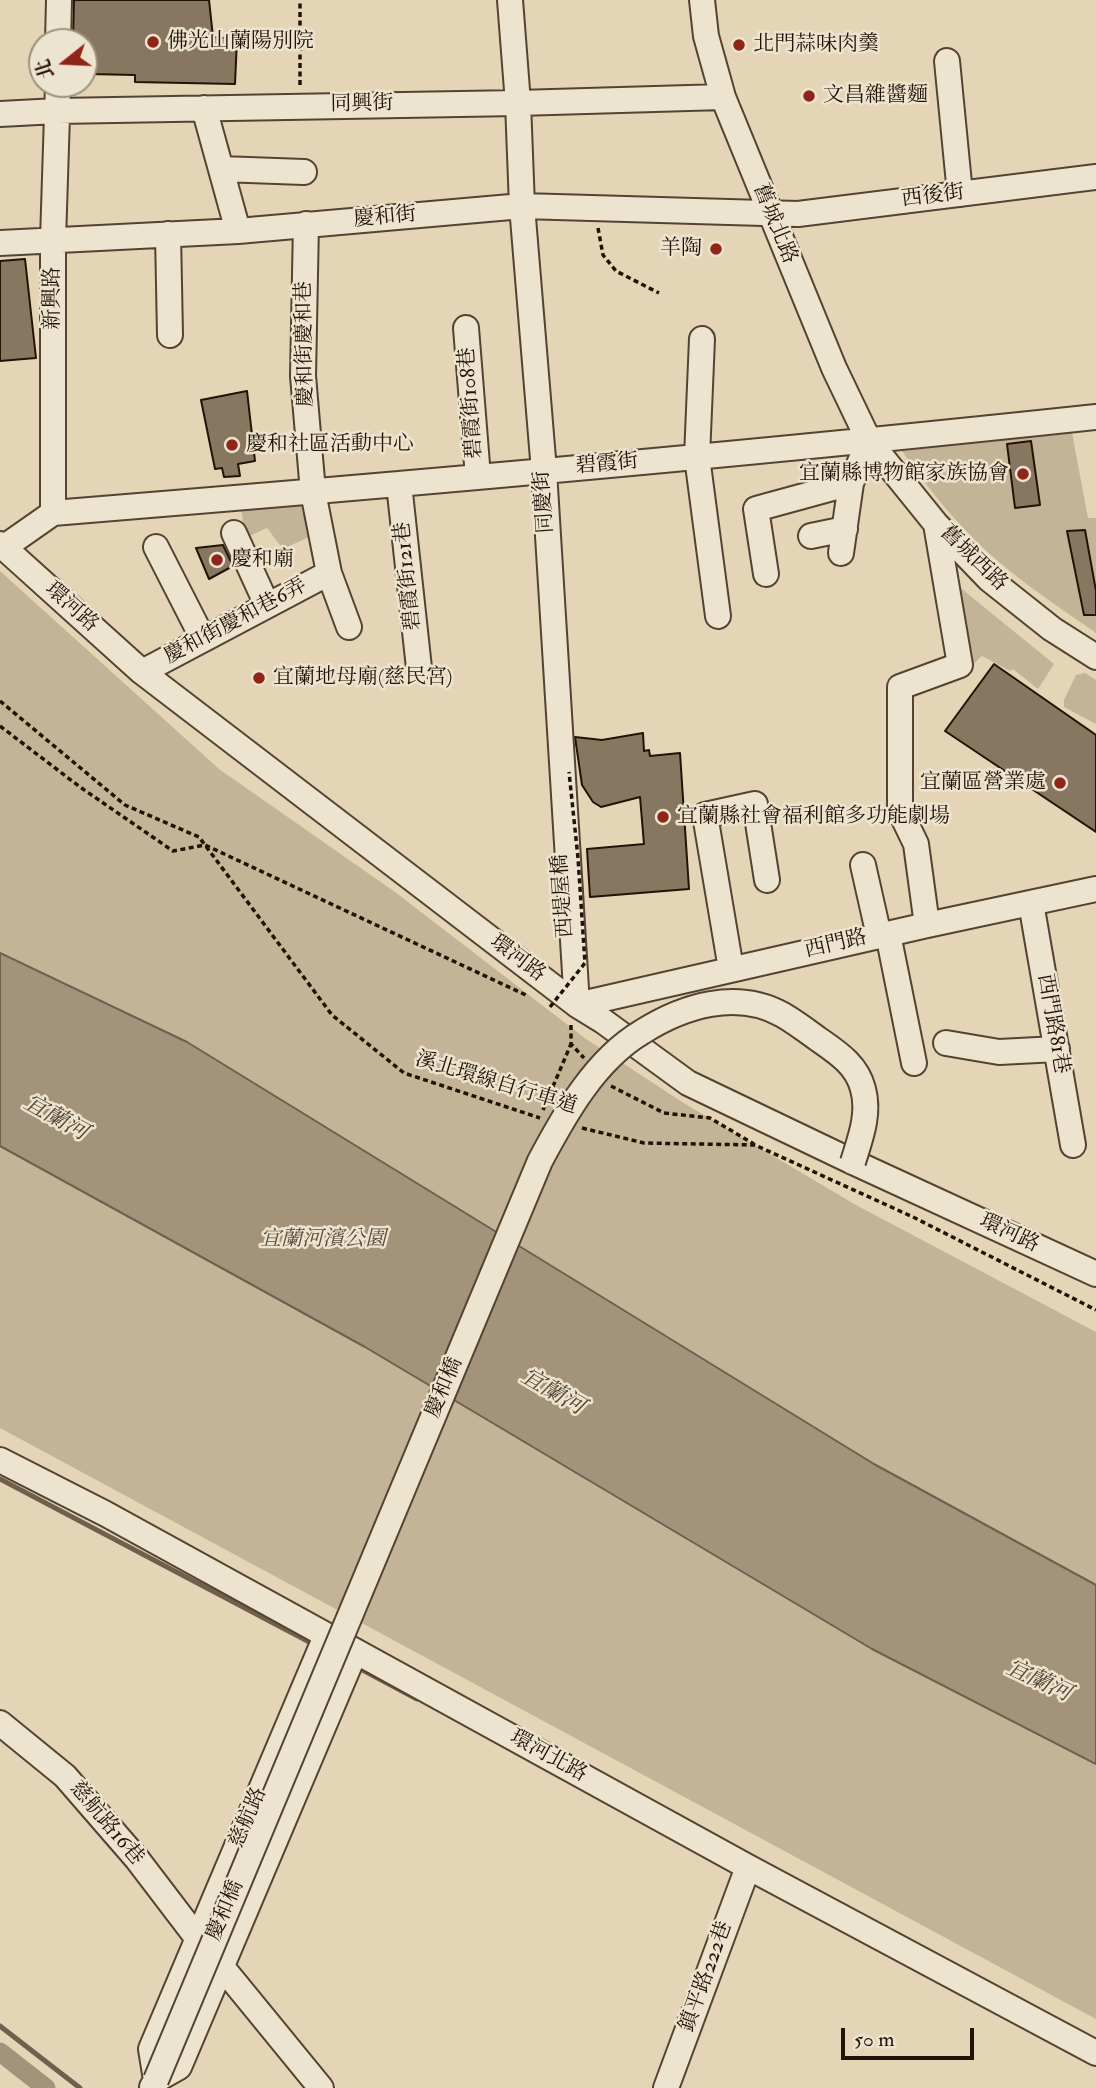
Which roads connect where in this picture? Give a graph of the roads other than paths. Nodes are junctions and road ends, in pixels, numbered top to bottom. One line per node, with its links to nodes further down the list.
1 (59, 0): 4 (street)
2 (510, 0): 8 (street, 同慶街)
3 (702, 0): 6 (street, 舊城北路)
4 (58, 28)
5 (947, 61): 15 (street)
6 (723, 97): 8 (street, 同興街); 17 (street, 舊城北路)
7 (57, 98): 10 (street, 新興路)
8 (518, 103): 9 (street, 同興街); 16 (street, 同慶街)
9 (204, 108): 10 (street, 同興街); 12 (street)
10 (57, 111): 11 (street, 同興街); 21 (street, 新興路)
11 (0, 114)
12 (221, 169): 13 (street); 19 (street)
13 (304, 172)
14 (1096, 177): 15 (street, 西後街)
15 (960, 194): 17 (street, 西後街)
16 (522, 206): 17 (street, 慶和街); 18 (street, 慶和街); 29 (street, 同慶街)
17 (770, 214): 27 (street, 舊城北路)
18 (306, 225): 19 (street, 慶和街); 33 (street, 慶和街慶和巷)
19 (238, 231): 20 (street, 慶和街)
20 (168, 234): 21 (street, 慶和街); 24 (street)
21 (53, 240): 22 (street, 慶和街); 34 (street, 新興路)
22 (0, 243)
23 (466, 328): 30 (street, 碧霞街108巷)
24 (170, 335)
25 (702, 339): 28 (street)
26 (1096, 417): 27 (street, 碧霞街)
27 (869, 441): 28 (street, 碧霞街); 31 (street); 35 (street, 舊城西路)
28 (697, 457): 29 (street, 碧霞街); 43 (street)
29 (544, 471): 30 (street, 碧霞街); 56 (street, 同慶街)
30 (478, 477): 32 (street, 碧霞街)
31 (851, 483): 37 (street); 41 (street)
32 (399, 484): 33 (street, 碧霞街); 47 (street, 碧霞街121巷)
33 (313, 492): 34 (street, 碧霞街); 40 (street, 慶和街慶和巷)
34 (53, 513): 38 (street)
35 (936, 524): 46 (street, 舊城西路); 53 (street)
36 (234, 533): 42 (street)
37 (811, 536)
38 (2, 546): 48 (street, 環河路)
39 (156, 547): 45 (street)
40 (330, 573): 42 (street, 慶和街慶和巷6弄); 44 (street, 慶和街慶和巷)
41 (766, 574)
42 (267, 605): 45 (street, 慶和街慶和巷6弄)
43 (718, 616)
44 (349, 627)
45 (203, 639): 48 (street, 慶和街慶和巷6弄)
46 (1096, 657)
47 (419, 668)
48 (142, 672): 56 (street, 環河路)
49 (863, 865): 54 (street)
50 (766, 880): 55 (street)
51 (1096, 888): 52 (street, 西門路)
52 (1031, 903): 53 (street, 西門路); 58 (street, 西門路81巷)
53 (927, 925): 54 (street, 西門路)
54 (884, 934): 55 (street, 西門路); 59 (street)
55 (732, 970): 56 (street, 西門路)
56 (574, 1014): 61 (street, 環河路)
57 (946, 1043): 58 (street)
58 (1057, 1049): 60 (street, 西門路81巷)
59 (914, 1063)
60 (1073, 1145)
61 (853, 1162): 62 (street, 環河路); 71 (street, 慶和橋, bridge)
62 (1096, 1274)
63 (0, 1460): 64 (street, 環河北路)
64 (326, 1636): 65 (street, 環河北路); 68 (street, 慈航路)
65 (355, 1652): 67 (street, 環河北路); 69 (street, 慈航路)
66 (0, 1723): 68 (street, 慈航路16巷)
67 (748, 1867): 70 (street, 環河北路); 73 (street, 鎮平路222巷)
68 (198, 1939): 71 (street, 慈航路)
69 (222, 1967): 71 (street, 慈航路); 72 (street)
70 (1096, 2053)
71 (154, 2084)
72 (321, 2088)
73 (666, 2088)

